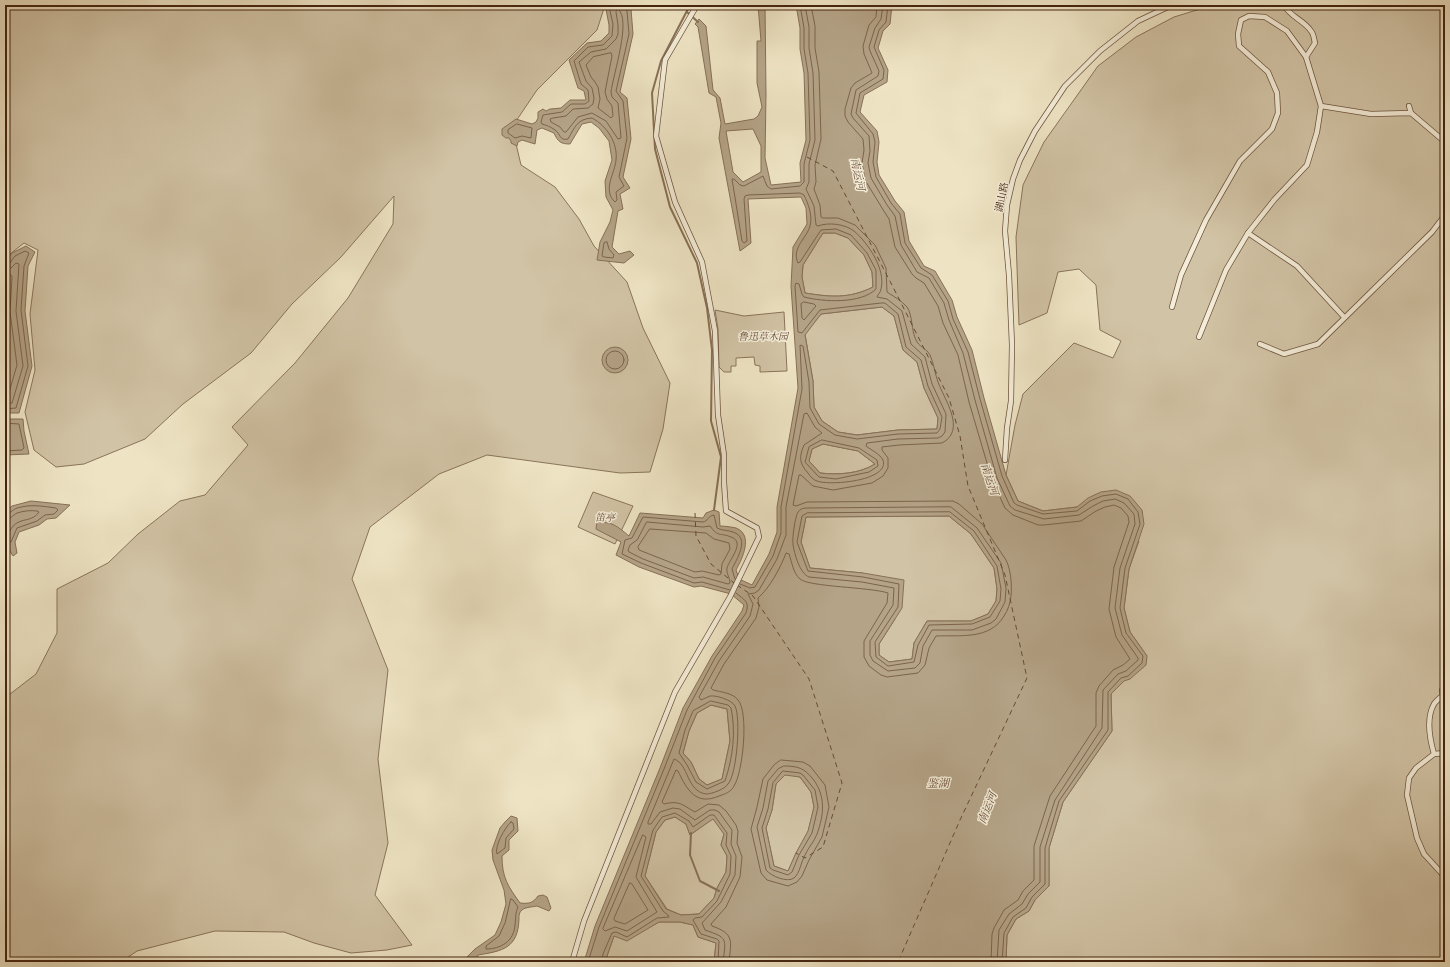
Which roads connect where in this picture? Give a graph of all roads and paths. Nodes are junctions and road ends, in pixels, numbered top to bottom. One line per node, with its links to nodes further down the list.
1 (698, 5): 21 (street)
2 (1172, 5): 15 (street, 湖山路)
3 (1284, 5): 4 (street)
4 (1306, 57): 5 (street); 11 (street)
5 (1321, 106): 7 (street); 10 (street)
6 (1409, 106): 7 (street)
7 (1411, 113): 8 (street)
8 (1445, 142)
9 (1445, 215): 12 (street)
10 (1248, 233): 12 (street); 13 (street)
11 (1172, 307)
12 (1344, 317): 14 (street)
13 (1199, 337)
14 (1260, 344)
15 (1004, 460)
16 (1445, 686): 17 (street)
17 (1444, 694): 19 (street)
18 (1445, 753): 19 (street)
19 (1434, 754): 20 (street)
20 (1445, 877)
21 (572, 962)

